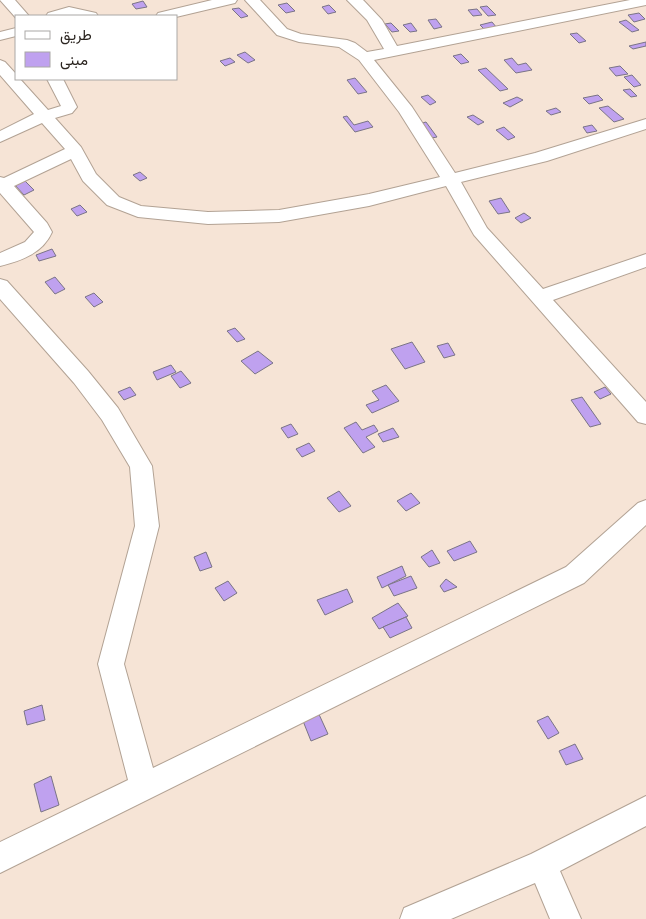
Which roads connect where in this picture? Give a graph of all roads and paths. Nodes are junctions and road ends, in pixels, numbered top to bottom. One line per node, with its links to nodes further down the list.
1 (7, 0): 6 (street)
2 (230, 0): 9 (street)
3 (252, 0): 13 (street)
4 (354, 0): 12 (street)
5 (646, 1): 12 (street)
6 (21, 15)
7 (56, 15): 8 (street)
8 (87, 15)
9 (167, 15)
10 (15, 32): 11 (street)
11 (0, 36)
12 (393, 52): 13 (street)
13 (364, 57): 20 (street)
14 (0, 65): 16 (street)
15 (56, 80): 16 (street)
16 (43, 116): 18 (street); 19 (street)
17 (646, 124): 20 (street)
18 (0, 137)
19 (75, 150): 20 (street); 21 (street)
20 (452, 180): 25 (street)
21 (1, 184): 22 (street)
22 (0, 260)
23 (646, 260): 25 (street)
24 (0, 286): 28 (street)
25 (540, 297): 26 (street)
26 (646, 416)
27 (646, 510): 28 (street)
28 (144, 787): 30 (street)
29 (646, 810): 31 (street)
30 (0, 858)
31 (542, 865): 32 (street); 33 (street)
32 (415, 919)
33 (566, 919)

